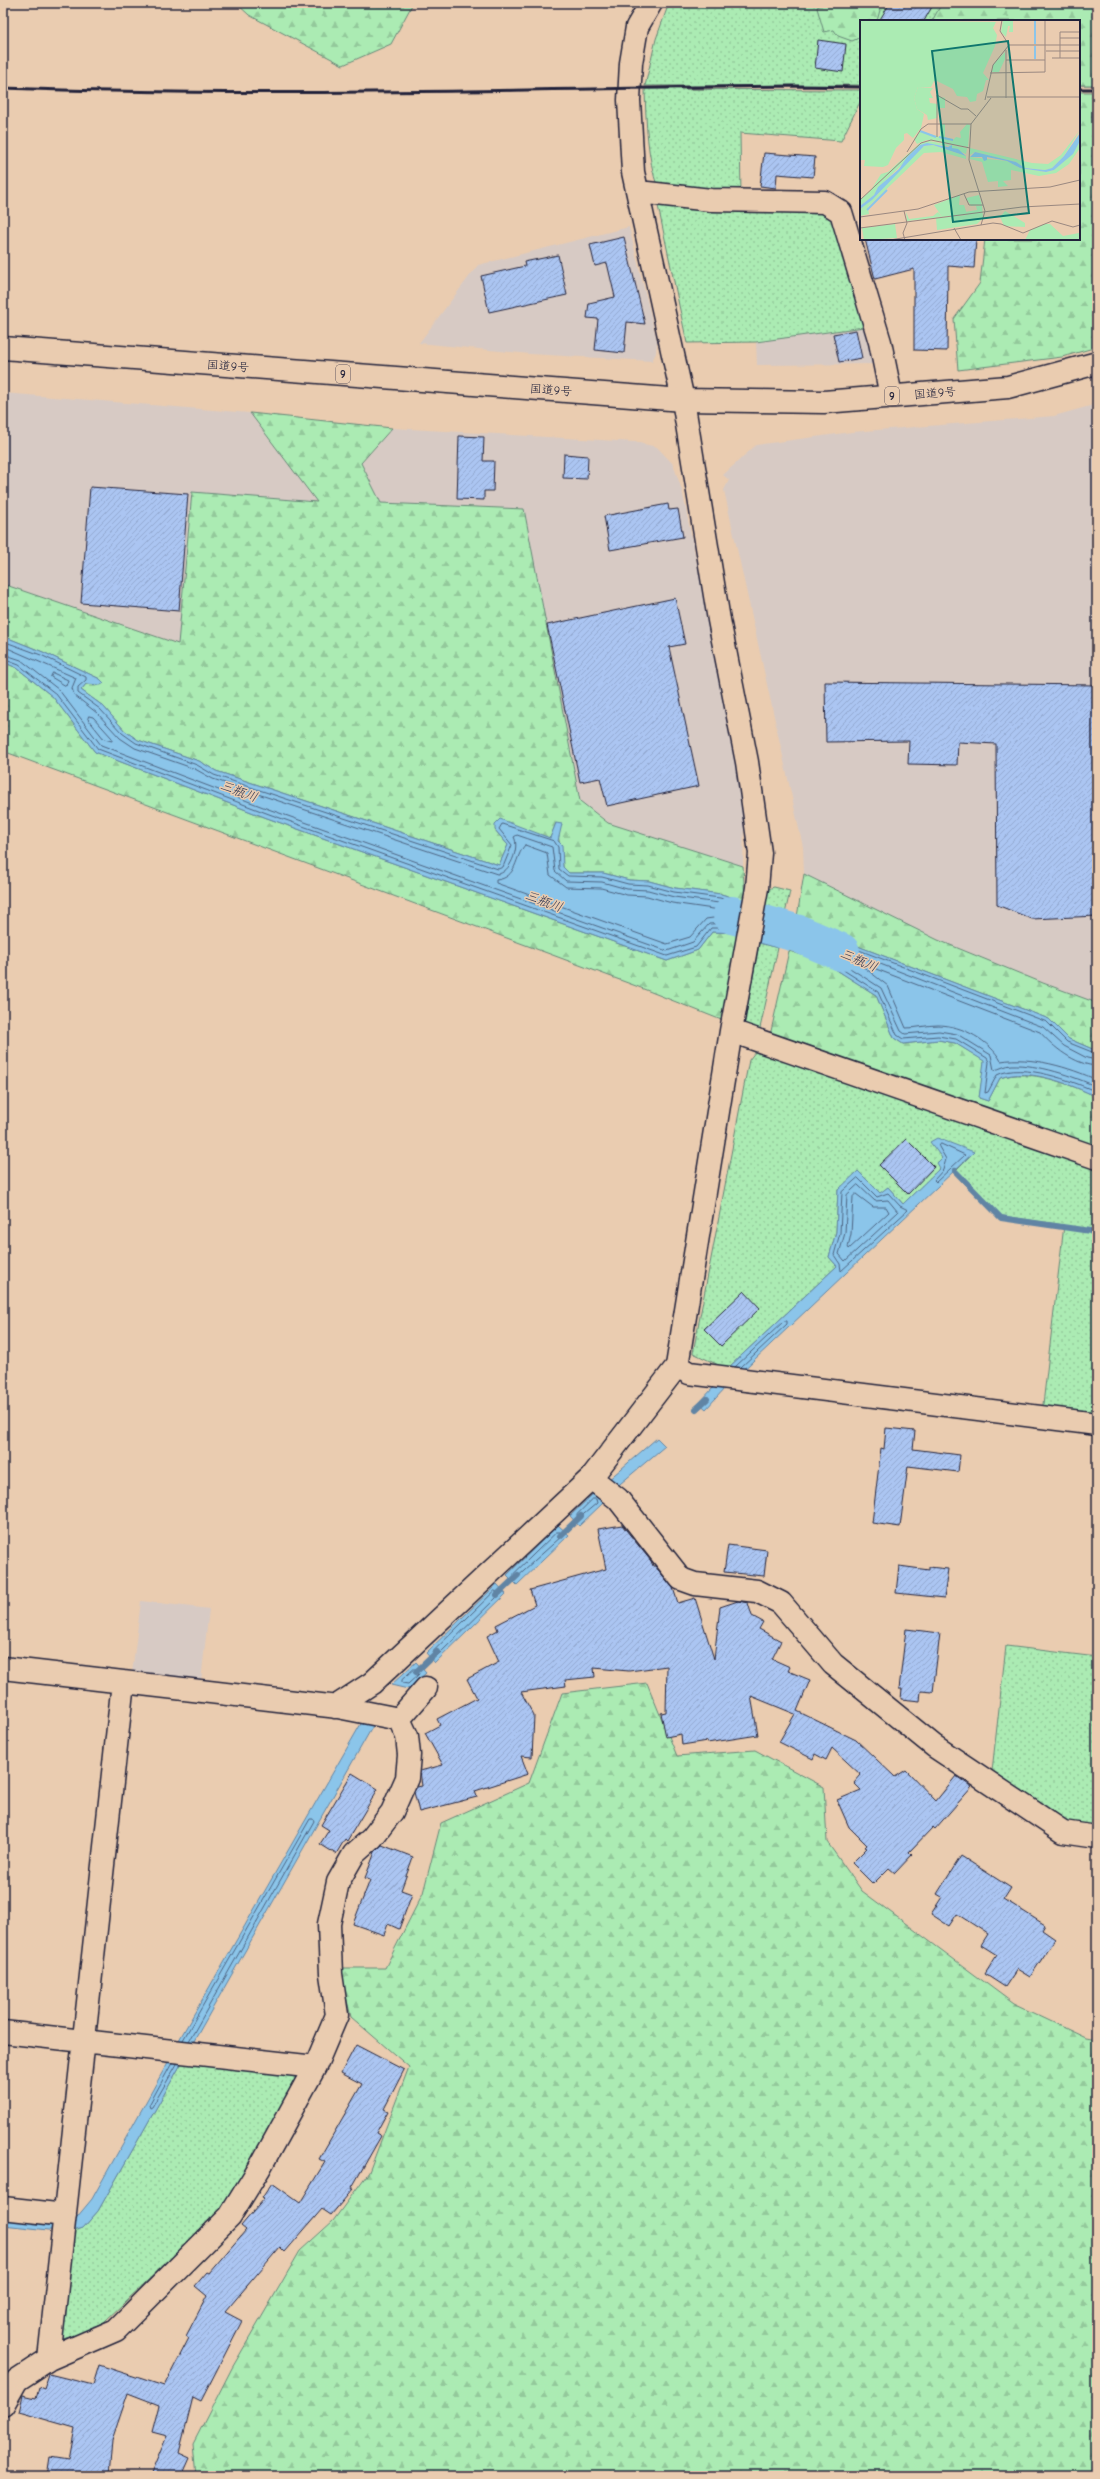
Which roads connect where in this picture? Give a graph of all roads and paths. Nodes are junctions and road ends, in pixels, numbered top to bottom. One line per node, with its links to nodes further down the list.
1 (650, 3): 2 (main road)
2 (638, 192): 5 (main road); 6 (main road)
3 (3, 348): 6 (main road, 国道9号 / 9)
4 (1097, 363): 5 (main road, 国道9号 / 9)
5 (891, 396): 6 (main road, 国道9号 / 9)
6 (683, 400): 7 (main road)
7 (731, 1031): 8 (main road); 9 (main road)
8 (1097, 1158)
9 (677, 1366): 10 (main road); 11 (main road)
10 (1097, 1424)
11 (602, 1487): 15 (main road); 17 (main road)
12 (3, 1668): 13 (main road)
13 (123, 1682): 15 (main road); 19 (main road)
14 (426, 1688): 16 (main road)
15 (335, 1707): 16 (main road)
16 (399, 1719): 20 (main road)
17 (1097, 1837)
18 (3, 2032): 19 (main road)
19 (85, 2041): 20 (main road); 22 (main road)
20 (315, 2067): 23 (main road)
21 (3, 2208): 22 (main road)
22 (65, 2215): 23 (main road)
23 (49, 2359): 24 (main road)
24 (3, 2405)

